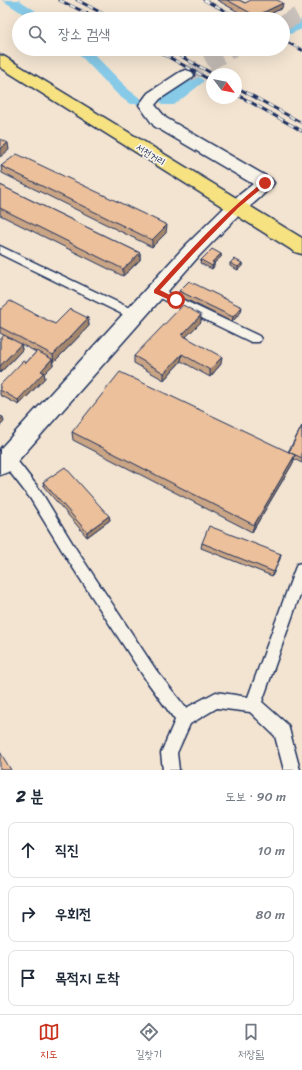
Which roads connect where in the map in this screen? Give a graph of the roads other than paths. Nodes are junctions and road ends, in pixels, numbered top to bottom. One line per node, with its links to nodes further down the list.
1 (0, 60): 3 (main road, 서천거리)
2 (186, 75): 3 (street)
3 (236, 207): 4 (main road, 서천거리); 6 (street)
4 (302, 246)
5 (0, 250): 7 (lane)
6 (156, 291): 7 (street); 8 (lane)
7 (134, 315): 9 (street)
8 (255, 339)
9 (3, 461): 12 (lane)
10 (302, 569): 11 (lane)
11 (253, 705): 12 (lane); 14 (lane)
12 (184, 718): 13 (lane)
13 (171, 770)
14 (292, 770)

